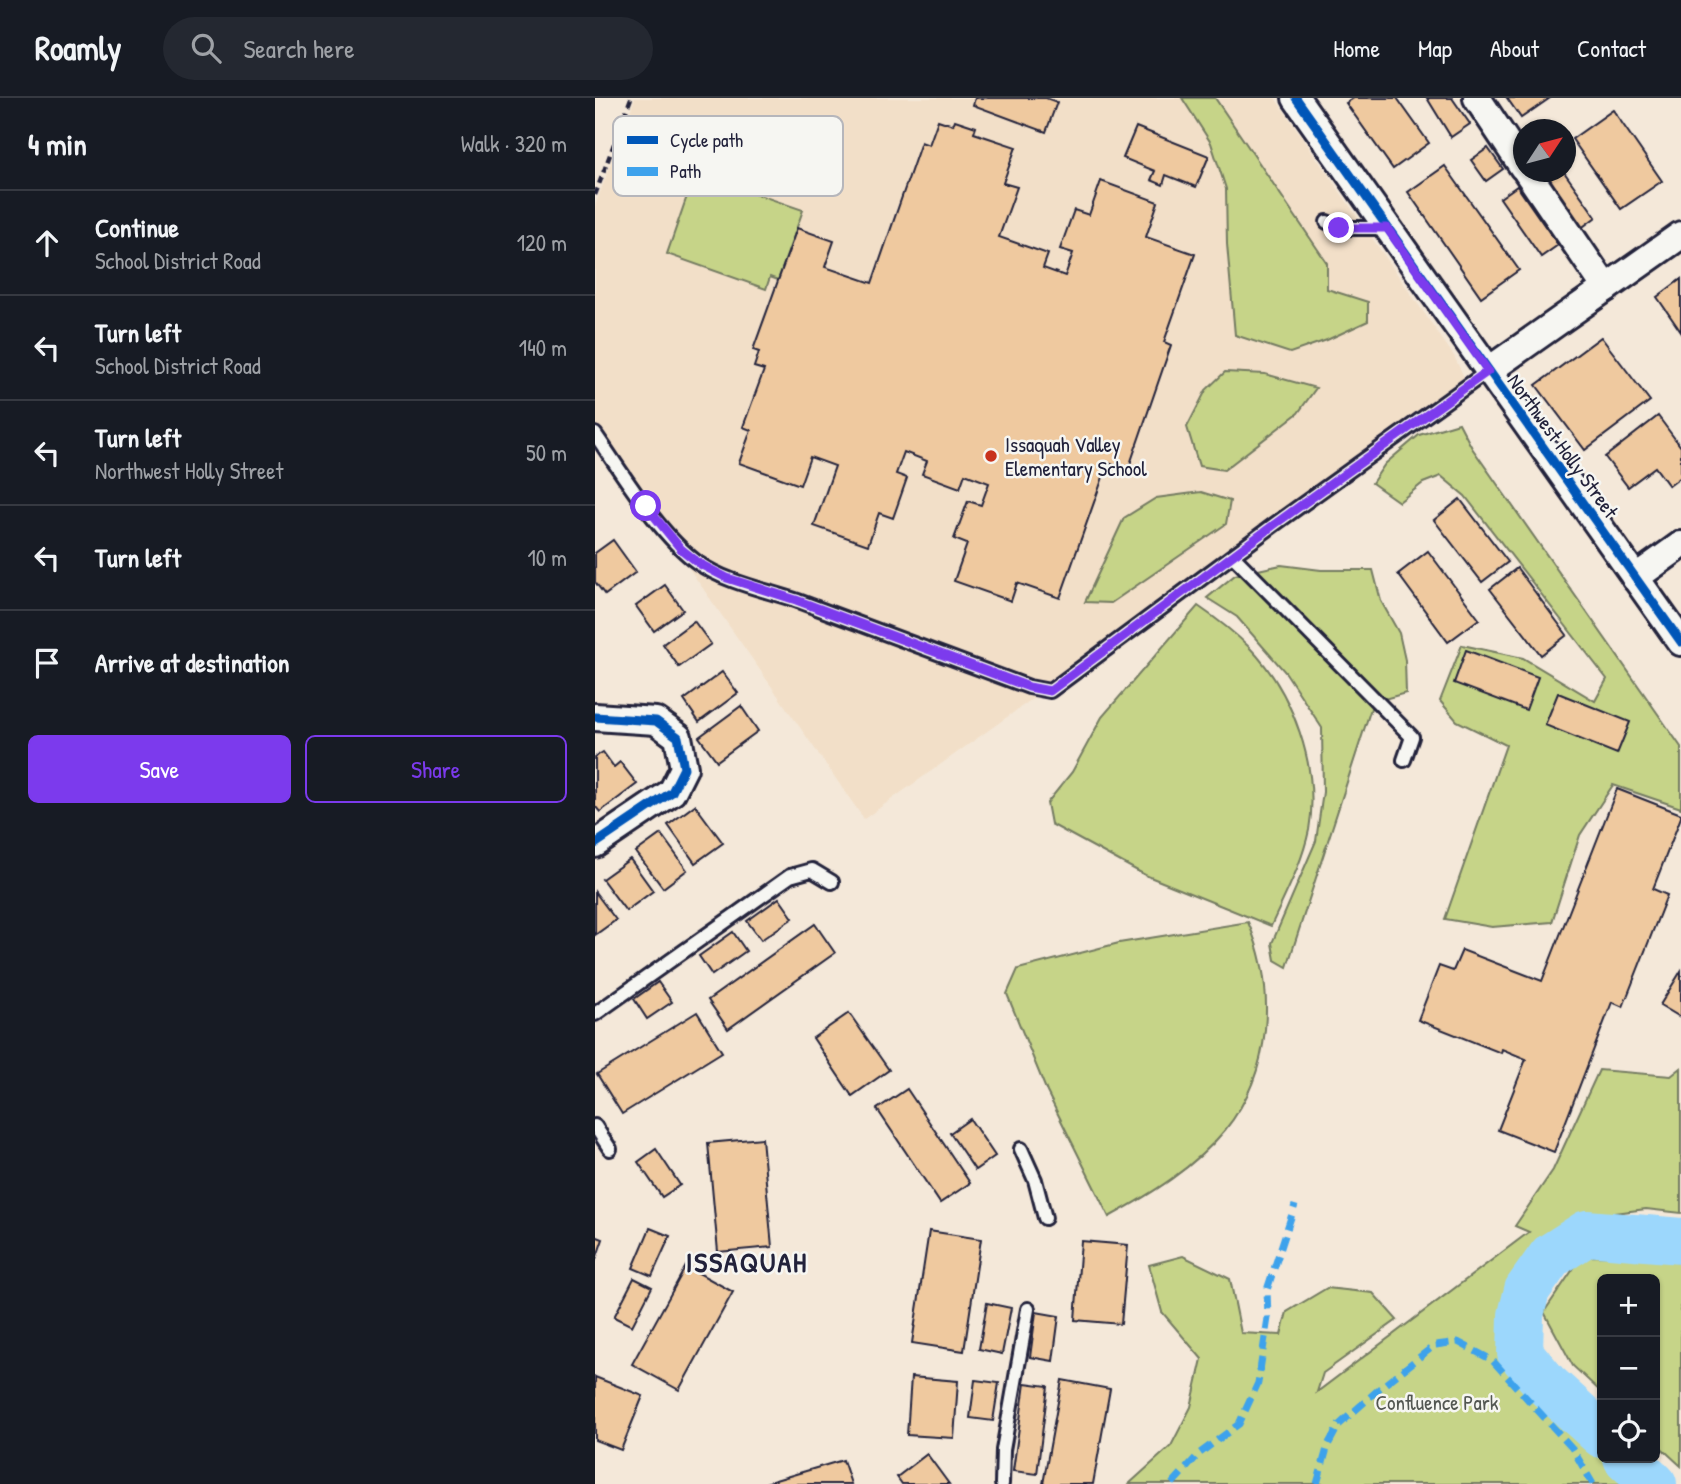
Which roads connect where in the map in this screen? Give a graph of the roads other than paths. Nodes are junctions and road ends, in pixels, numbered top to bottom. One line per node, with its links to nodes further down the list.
1 (1296, 98): 6 (street, Northwest Holly Street)
2 (1477, 98): 3 (street)
3 (1513, 151)
4 (1534, 182): 8 (street)
5 (1327, 222): 6 (lane)
6 (1387, 228): 9 (street, Northwest Holly Street)
7 (1681, 235): 8 (street)
8 (1606, 288): 9 (street)
9 (1488, 371): 12 (lane); 13 (street, Northwest Holly Street)
10 (595, 434): 12 (lane)
11 (1681, 545): 13 (street)
12 (1233, 556): 16 (lane)
13 (1635, 578): 14 (street, Northwest Holly Street)
14 (1681, 642)
15 (595, 717): 17 (street)
16 (1404, 760)
17 (595, 844)
18 (832, 882): 19 (lane)
19 (595, 1014)
20 (595, 1126): 21 (lane)
21 (610, 1149)
22 (1021, 1149): 23 (lane)
23 (1045, 1218)
24 (1028, 1309): 25 (lane)
25 (1002, 1484)

